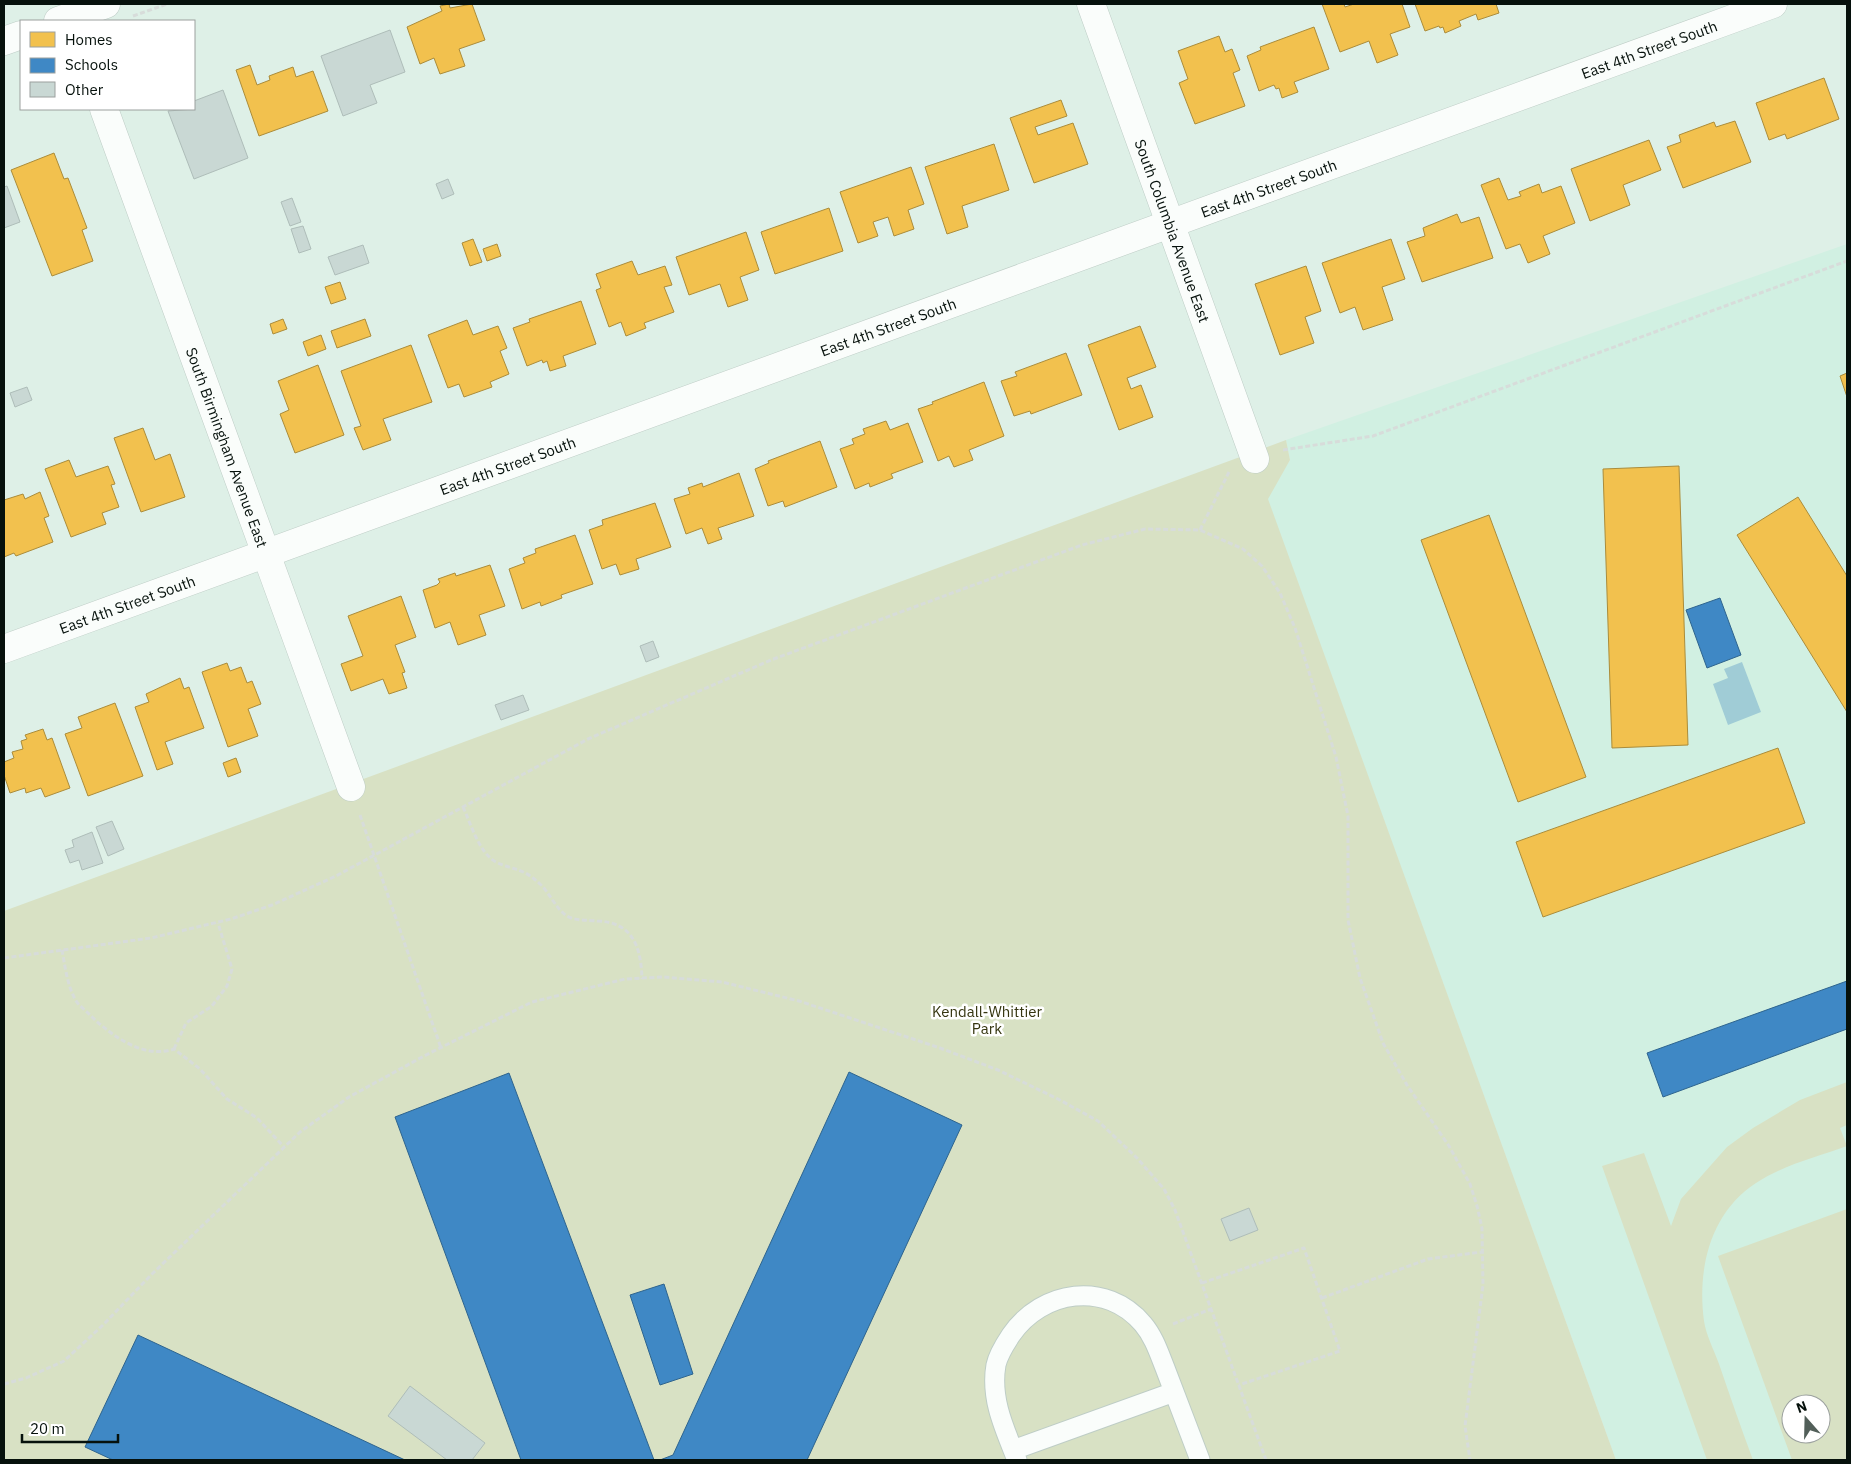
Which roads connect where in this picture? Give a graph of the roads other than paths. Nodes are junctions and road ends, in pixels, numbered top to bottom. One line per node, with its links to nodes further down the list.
1 (1091, 4): 8 (street, South Columbia Avenue East)
2 (1773, 4): 8 (street, East 4th Street South)
3 (116, 11): 4 (street)
4 (67, 16)
5 (20, 35): 6 (street)
6 (4, 41)
7 (104, 110): 10 (street, South Birmingham Avenue East)
8 (1170, 223): 9 (street, South Columbia Avenue East); 10 (street, East 4th Street South)
9 (1255, 459)
10 (265, 554): 11 (street, East 4th Street South); 12 (street, South Birmingham Avenue East)
11 (4, 649)
12 (355, 798)
13 (1174, 1392): 14 (lane); 14 (lane); 15 (lane)
14 (1015, 1455)
15 (1200, 1460)

